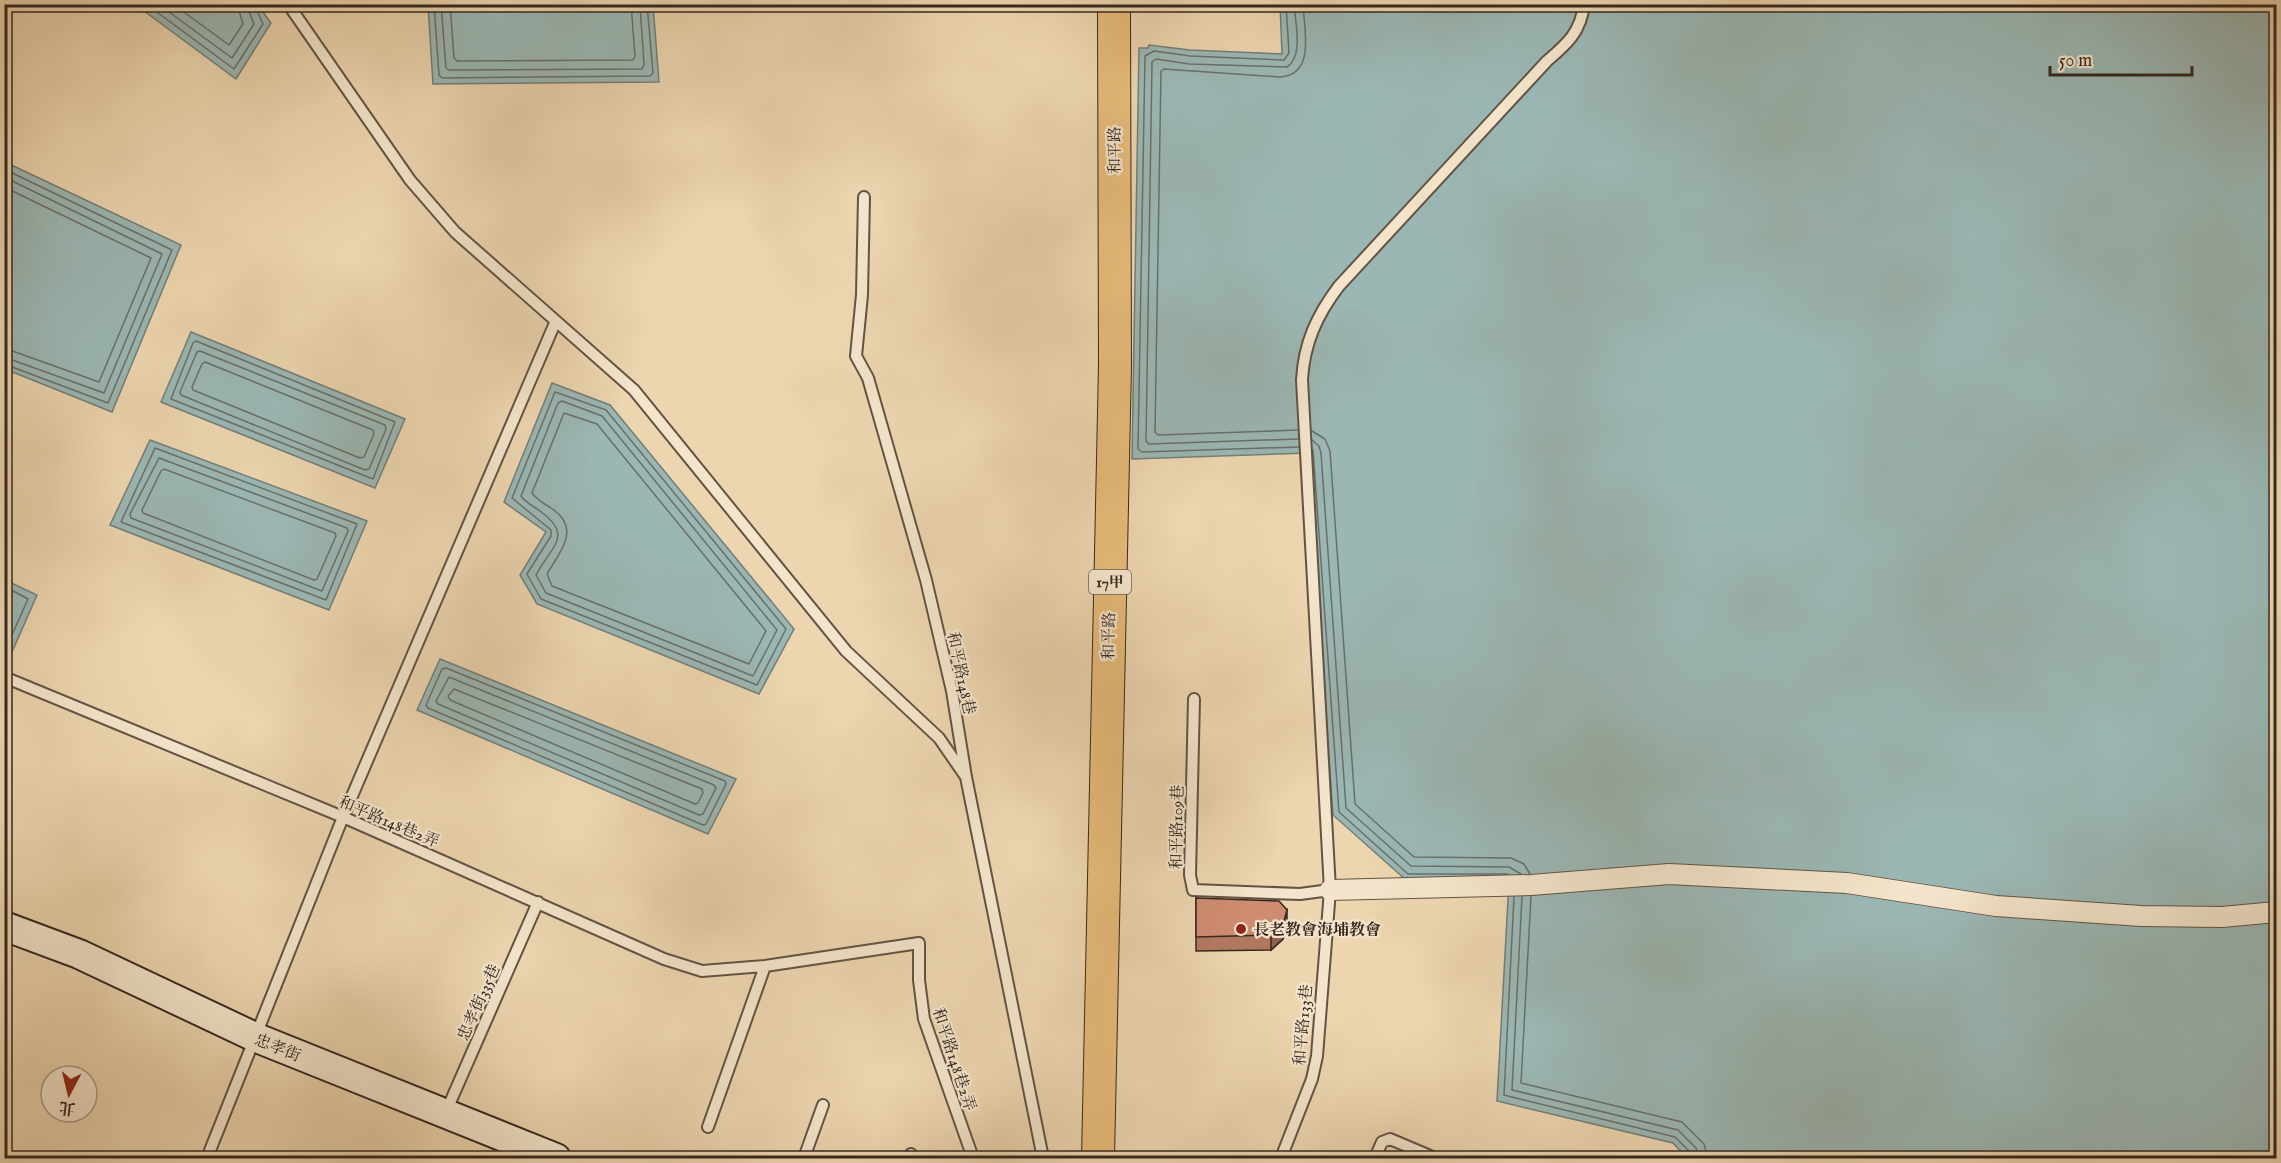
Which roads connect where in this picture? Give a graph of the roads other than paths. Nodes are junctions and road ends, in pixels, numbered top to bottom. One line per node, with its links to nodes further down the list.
1 (288, 4): 5 (lane)
2 (1114, 4): 24 (main road, 和平路 / 17甲)
3 (1584, 4): 10 (lane, 和平路133巷)
4 (864, 197): 8 (lane, 和平路148巷)
5 (555, 323): 8 (lane); 9 (lane)
6 (4, 677): 9 (lane, 和平路148巷2弄)
7 (1194, 699): 10 (lane, 和平路109巷)
8 (966, 777): 23 (lane, 和平路148巷)
9 (343, 817): 11 (lane, 和平路148巷2弄); 15 (lane)
10 (1330, 890): 12 (street); 25 (lane, 和平路133巷)
11 (538, 902): 14 (lane, 和平路148巷2弄); 17 (lane, 忠孝街335巷)
12 (2277, 912)
13 (4, 926): 15 (street, 忠孝街)
14 (765, 966): 18 (lane); 22 (lane, 和平路148巷2弄)
15 (256, 1038): 17 (street, 忠孝街); 19 (lane)
16 (823, 1105): 21 (lane)
17 (445, 1114): 20 (street, 忠孝街)
18 (708, 1127)
19 (207, 1158)
20 (556, 1158)
21 (804, 1158)
22 (973, 1158)
23 (1043, 1158)
24 (1098, 1158)
25 (1281, 1158)
26 (1375, 1158): 27 (lane)
27 (1435, 1158)

